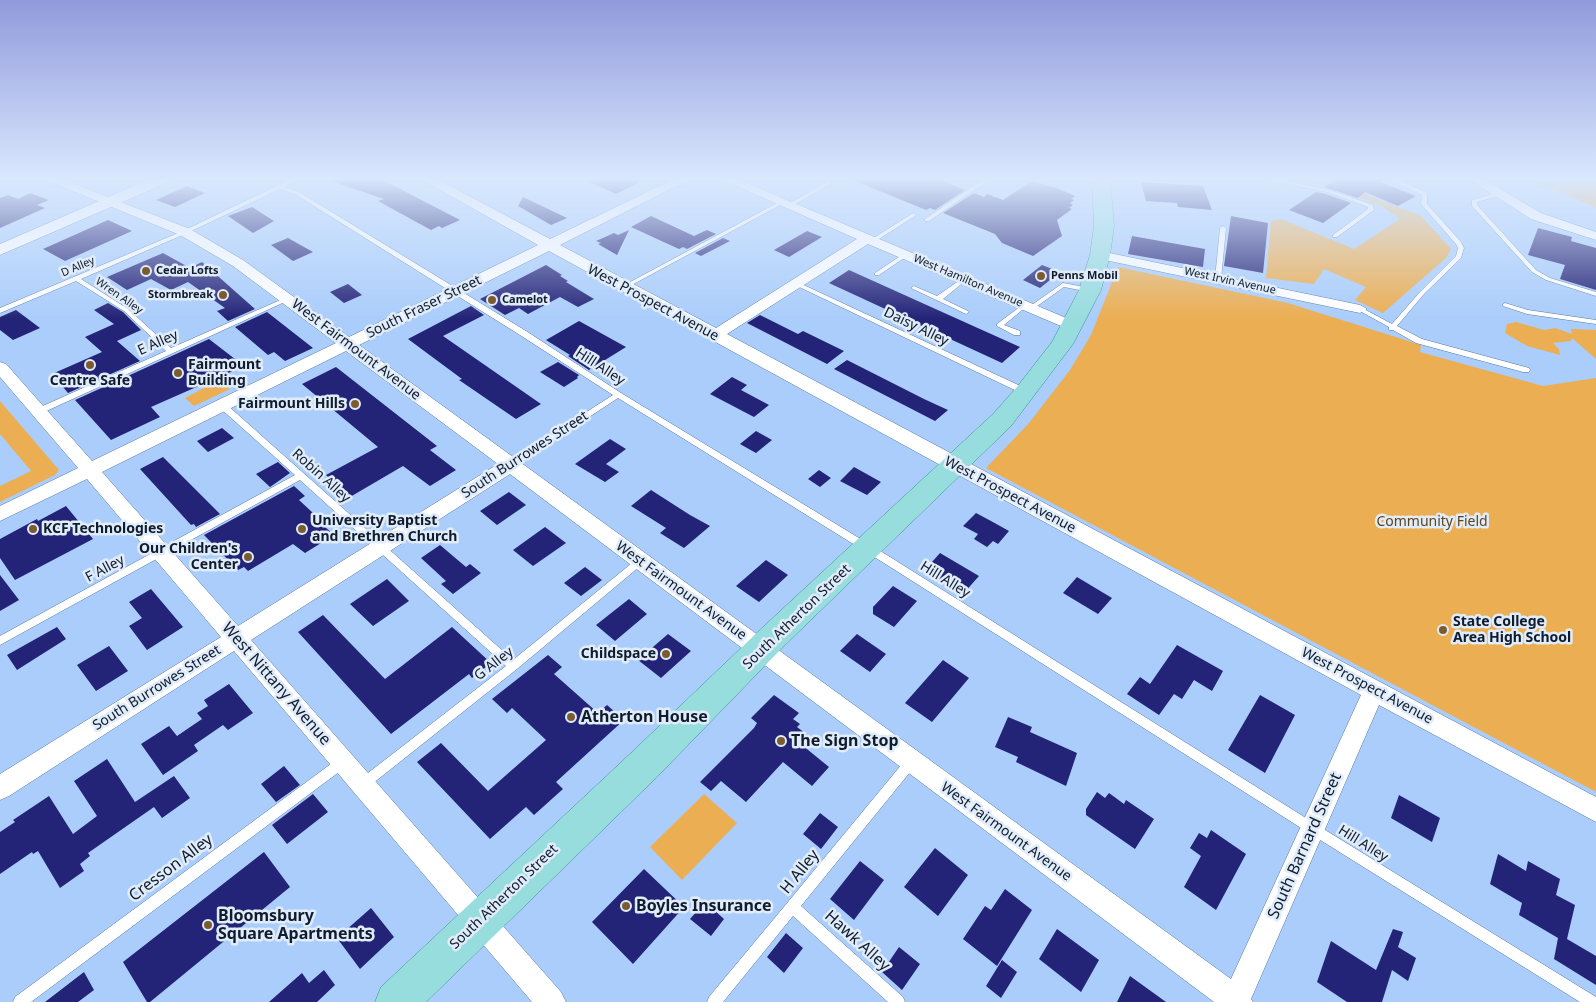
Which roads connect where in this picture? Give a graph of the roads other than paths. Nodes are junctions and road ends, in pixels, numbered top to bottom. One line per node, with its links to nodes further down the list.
1 (58, 225): 21 (street)
2 (167, 225): 16 (street, West Fairmount Avenue)
3 (200, 225): 16 (lane, D Alley)
4 (348, 225): 32 (lane, Hill Alley)
5 (510, 225): 20 (street, West Prospect Avenue)
6 (592, 225): 20 (street, South Fraser Street)
7 (744, 225): 29 (lane)
8 (833, 225): 19 (street, West Hamilton Avenue)
9 (896, 225): 19 (lane)
10 (1103, 225): 22 (main road, South Atherton Street)
11 (1351, 225): 17 (lane)
12 (1443, 225): 43 (lane)
13 (1492, 225): 33 (lane)
14 (1560, 225): 18 (street)
15 (1223, 228): 26 (lane)
16 (185, 232): 25 (lane, D Alley); 34 (street, West Fairmount Avenue)
17 (1335, 236)
18 (1596, 236)
19 (869, 240): 23 (street, West Hamilton Avenue); 28 (street)
20 (549, 246): 29 (street, West Prospect Avenue); 32 (street, South Fraser Street)
21 (0, 250)
22 (1100, 254): 26 (street, West Irvin Avenue); 31 (main road, South Atherton Street)
23 (905, 255): 24 (lane); 27 (street, West Hamilton Avenue)
24 (877, 274)
25 (77, 279): 39 (lane, D Alley); 47 (lane, Wren Alley)
26 (1218, 279): 38 (street, West Irvin Avenue)
27 (963, 280): 35 (lane); 37 (street, West Hamilton Avenue)
28 (796, 283): 45 (street); 50 (lane, Daisy Alley)
29 (624, 287): 45 (street, West Prospect Avenue)
30 (914, 288): 35 (lane)
31 (1090, 290): 37 (lane); 42 (main road, South Atherton Street)
32 (455, 291): 46 (street, South Fraser Street); 51 (lane, Hill Alley)
33 (1596, 294)
34 (287, 299): 46 (street, West Fairmount Avenue); 47 (lane, E Alley)
35 (938, 299): 40 (lane)
36 (1505, 305): 41 (lane)
37 (1028, 307): 42 (street, West Hamilton Avenue); 44 (lane)
38 (1360, 309): 43 (lane)
39 (0, 311)
40 (966, 312)
41 (1596, 322)
42 (1073, 326): 50 (main road, South Atherton Street)
43 (1392, 328): 49 (lane)
44 (1017, 334)
45 (714, 336): 55 (street, West Prospect Avenue)
46 (347, 344): 52 (street, South Fraser Street); 54 (street, West Fairmount Avenue)
47 (170, 351): 53 (lane, E Alley)
48 (0, 367): 53 (street, West Nittany Avenue)
49 (1526, 370)
50 (1026, 392): 55 (main road, South Atherton Street)
51 (618, 395): 54 (lane, South Burrowes Street); 60 (lane, Hill Alley)
52 (223, 406): 56 (street, South Fraser Street); 57 (lane, Robin Alley)
53 (39, 411): 56 (street, West Nittany Avenue)
54 (510, 464): 59 (street, South Burrowes Street); 62 (street, West Fairmount Avenue)
55 (954, 465): 60 (main road, South Atherton Street); 67 (street, West Prospect Avenue)
56 (90, 470): 58 (street, South Fraser Street); 61 (street, West Nittany Avenue)
57 (300, 476): 59 (lane, Robin Alley); 61 (lane, F Alley)
58 (0, 514)
59 (380, 548): 63 (street, South Burrowes Street); 66 (lane, Robin Alley)
60 (868, 548): 65 (main road, South Atherton Street); 73 (lane, Hill Alley)
61 (160, 554): 63 (street, West Nittany Avenue); 64 (lane, F Alley)
62 (640, 562): 65 (street, West Fairmount Avenue); 66 (lane, G Alley)
63 (236, 639): 68 (street, West Nittany Avenue); 71 (street, South Burrowes Street)
64 (0, 642)
65 (761, 650): 69 (street, West Fairmount Avenue); 75 (main road, South Atherton Street)
66 (513, 666): 70 (lane, G Alley)
67 (1374, 690): 72 (street, West Prospect Avenue); 73 (street, South Barnard Street)
68 (343, 761): 70 (street, West Nittany Avenue); 77 (lane, Cresson Alley)
69 (911, 762): 74 (lane, H Alley); 76 (street, West Fairmount Avenue)
70 (362, 784): 75 (street, West Nittany Avenue)
71 (0, 788)
72 (1596, 810)
73 (1312, 829): 76 (street, South Barnard Street); 82 (lane, Hill Alley)
74 (792, 906): 80 (lane, H Alley); 81 (lane, Hawk Alley)
75 (480, 920): 78 (main road, South Atherton Street); 79 (street, West Nittany Avenue)
76 (1236, 1001)
77 (20, 1002)
78 (396, 1002)
79 (550, 1002)
80 (714, 1002)
81 (898, 1002)
82 (1592, 1002)

